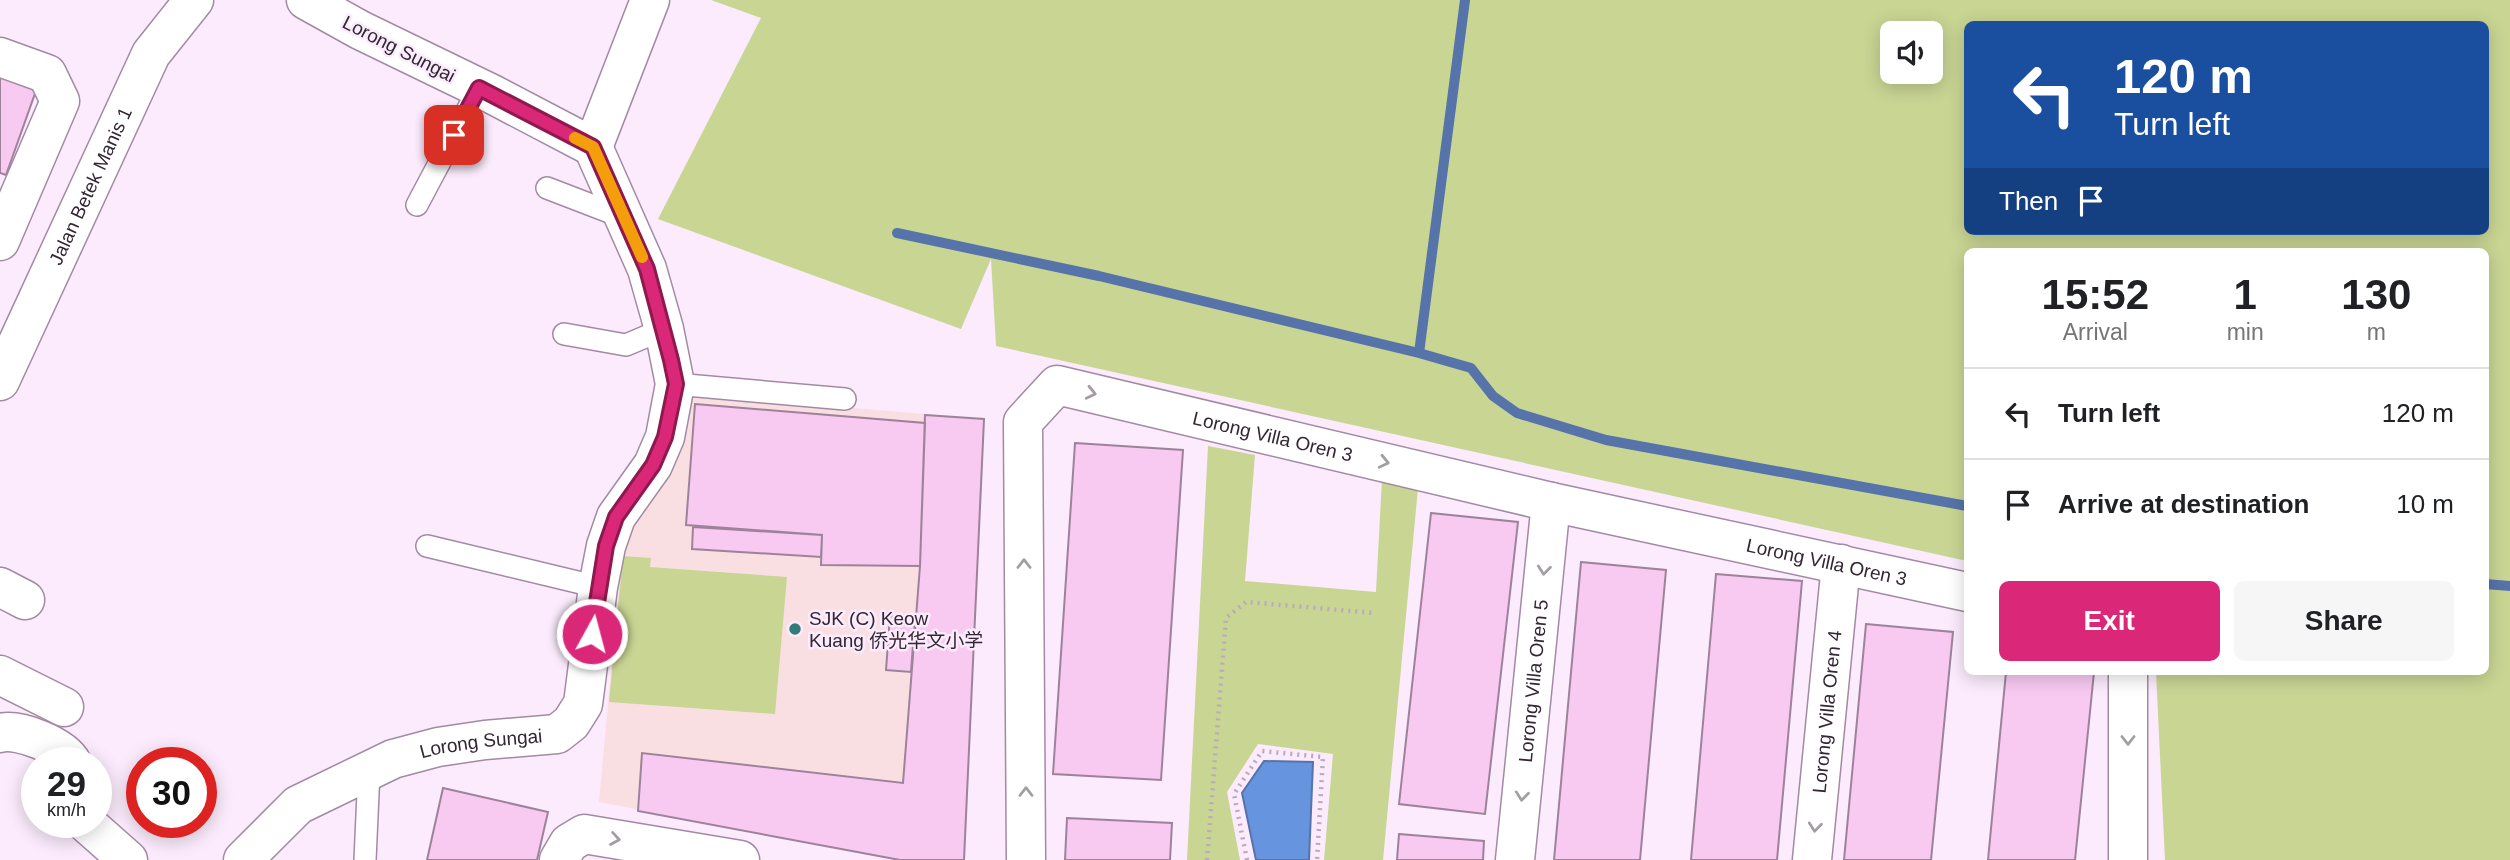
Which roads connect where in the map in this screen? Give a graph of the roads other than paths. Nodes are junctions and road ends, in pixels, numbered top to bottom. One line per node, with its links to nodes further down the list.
1 (194, 0): 11 (street, Jalan Betek Manis 1)
2 (306, 0): 5 (street, Lorong Sungai)
3 (650, 0): 6 (street)
4 (0, 57): 10 (street)
5 (479, 88): 6 (street, Lorong Sungai); 8 (lane)
6 (593, 147): 9 (street, Lorong Sungai)
7 (547, 188): 9 (lane)
8 (417, 205)
9 (625, 218): 12 (street, Lorong Sungai)
10 (0, 242)
11 (16, 307): 14 (street, Jalan Betek Manis 1)
12 (664, 329): 13 (lane); 15 (street, Lorong Sungai)
13 (564, 334)
14 (1, 375)
15 (676, 384): 16 (lane); 20 (street, Lorong Sungai)
16 (845, 399)
17 (1551, 502): 19 (street, Lorong Villa Oren 3); 34 (street, Lorong Villa Oren 3, one-way to 17); 35 (street, Lorong Villa Oren 5, one-way to 35)
18 (428, 547): 20 (lane)
19 (1841, 564): 21 (street, Lorong Villa Oren 3); 36 (street, Lorong Villa Oren 4, one-way to 36)
20 (598, 587): 27 (street, Lorong Sungai)
21 (1964, 591)
22 (0, 675): 24 (street)
23 (2128, 675): 37 (street, one-way to 37)
24 (64, 707)
25 (0, 733): 26 (street)
26 (55, 747)
27 (369, 771): 29 (street, Lorong Sungai); 31 (lane)
28 (103, 838): 30 (street)
29 (253, 858)
30 (128, 860)
31 (365, 860)
32 (559, 860): 33 (street, one-way to 33)
33 (740, 860)
34 (1026, 860)
35 (1515, 860)
36 (1812, 860)
37 (2128, 860)

